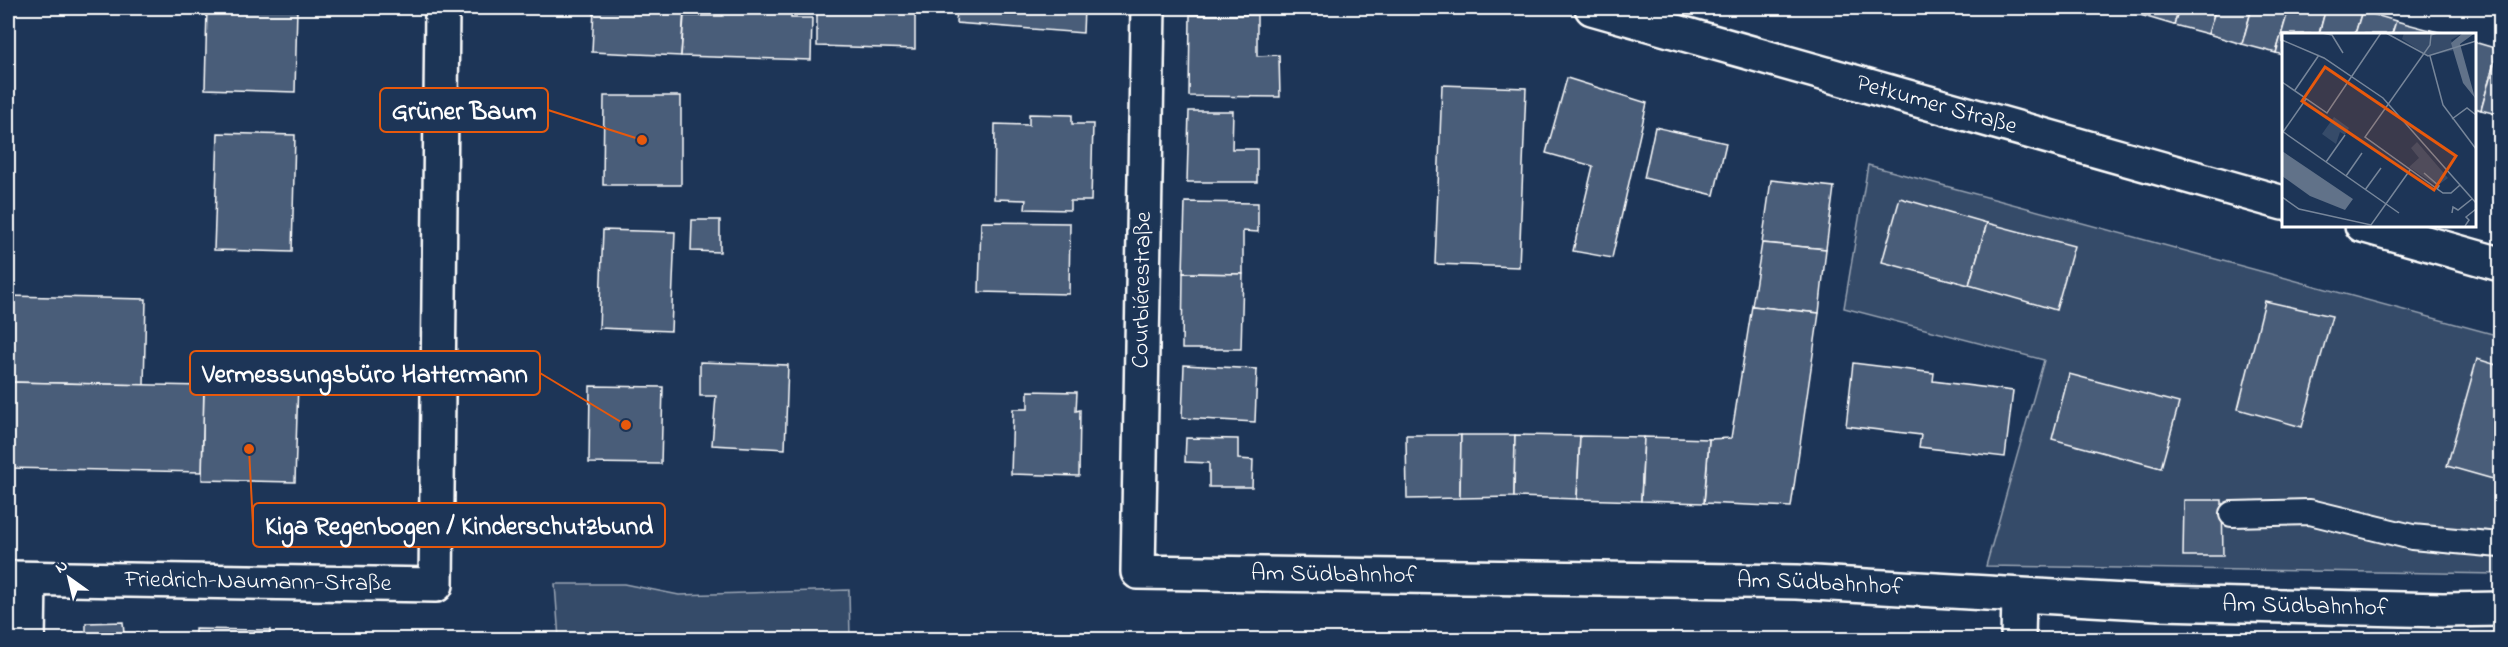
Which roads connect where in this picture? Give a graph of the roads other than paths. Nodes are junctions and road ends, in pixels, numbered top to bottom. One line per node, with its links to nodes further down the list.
1 (442, 8): 10 (street, Friedrich-Naumann-Straße)
2 (1148, 8): 9 (street, Courbiérestraße)
3 (1592, 8): 4 (street, Petkumer Straße)
4 (2282, 203)
5 (2366, 226): 6 (street)
6 (2500, 264)
7 (2232, 514): 8 (lane)
8 (2500, 545)
9 (1138, 572): 11 (street, Am Südbahnhof)
10 (18, 579): 13 (street)
11 (2019, 595): 12 (street, Am Südbahnhof); 14 (street)
12 (2500, 609)
13 (28, 639)
14 (2018, 639)

